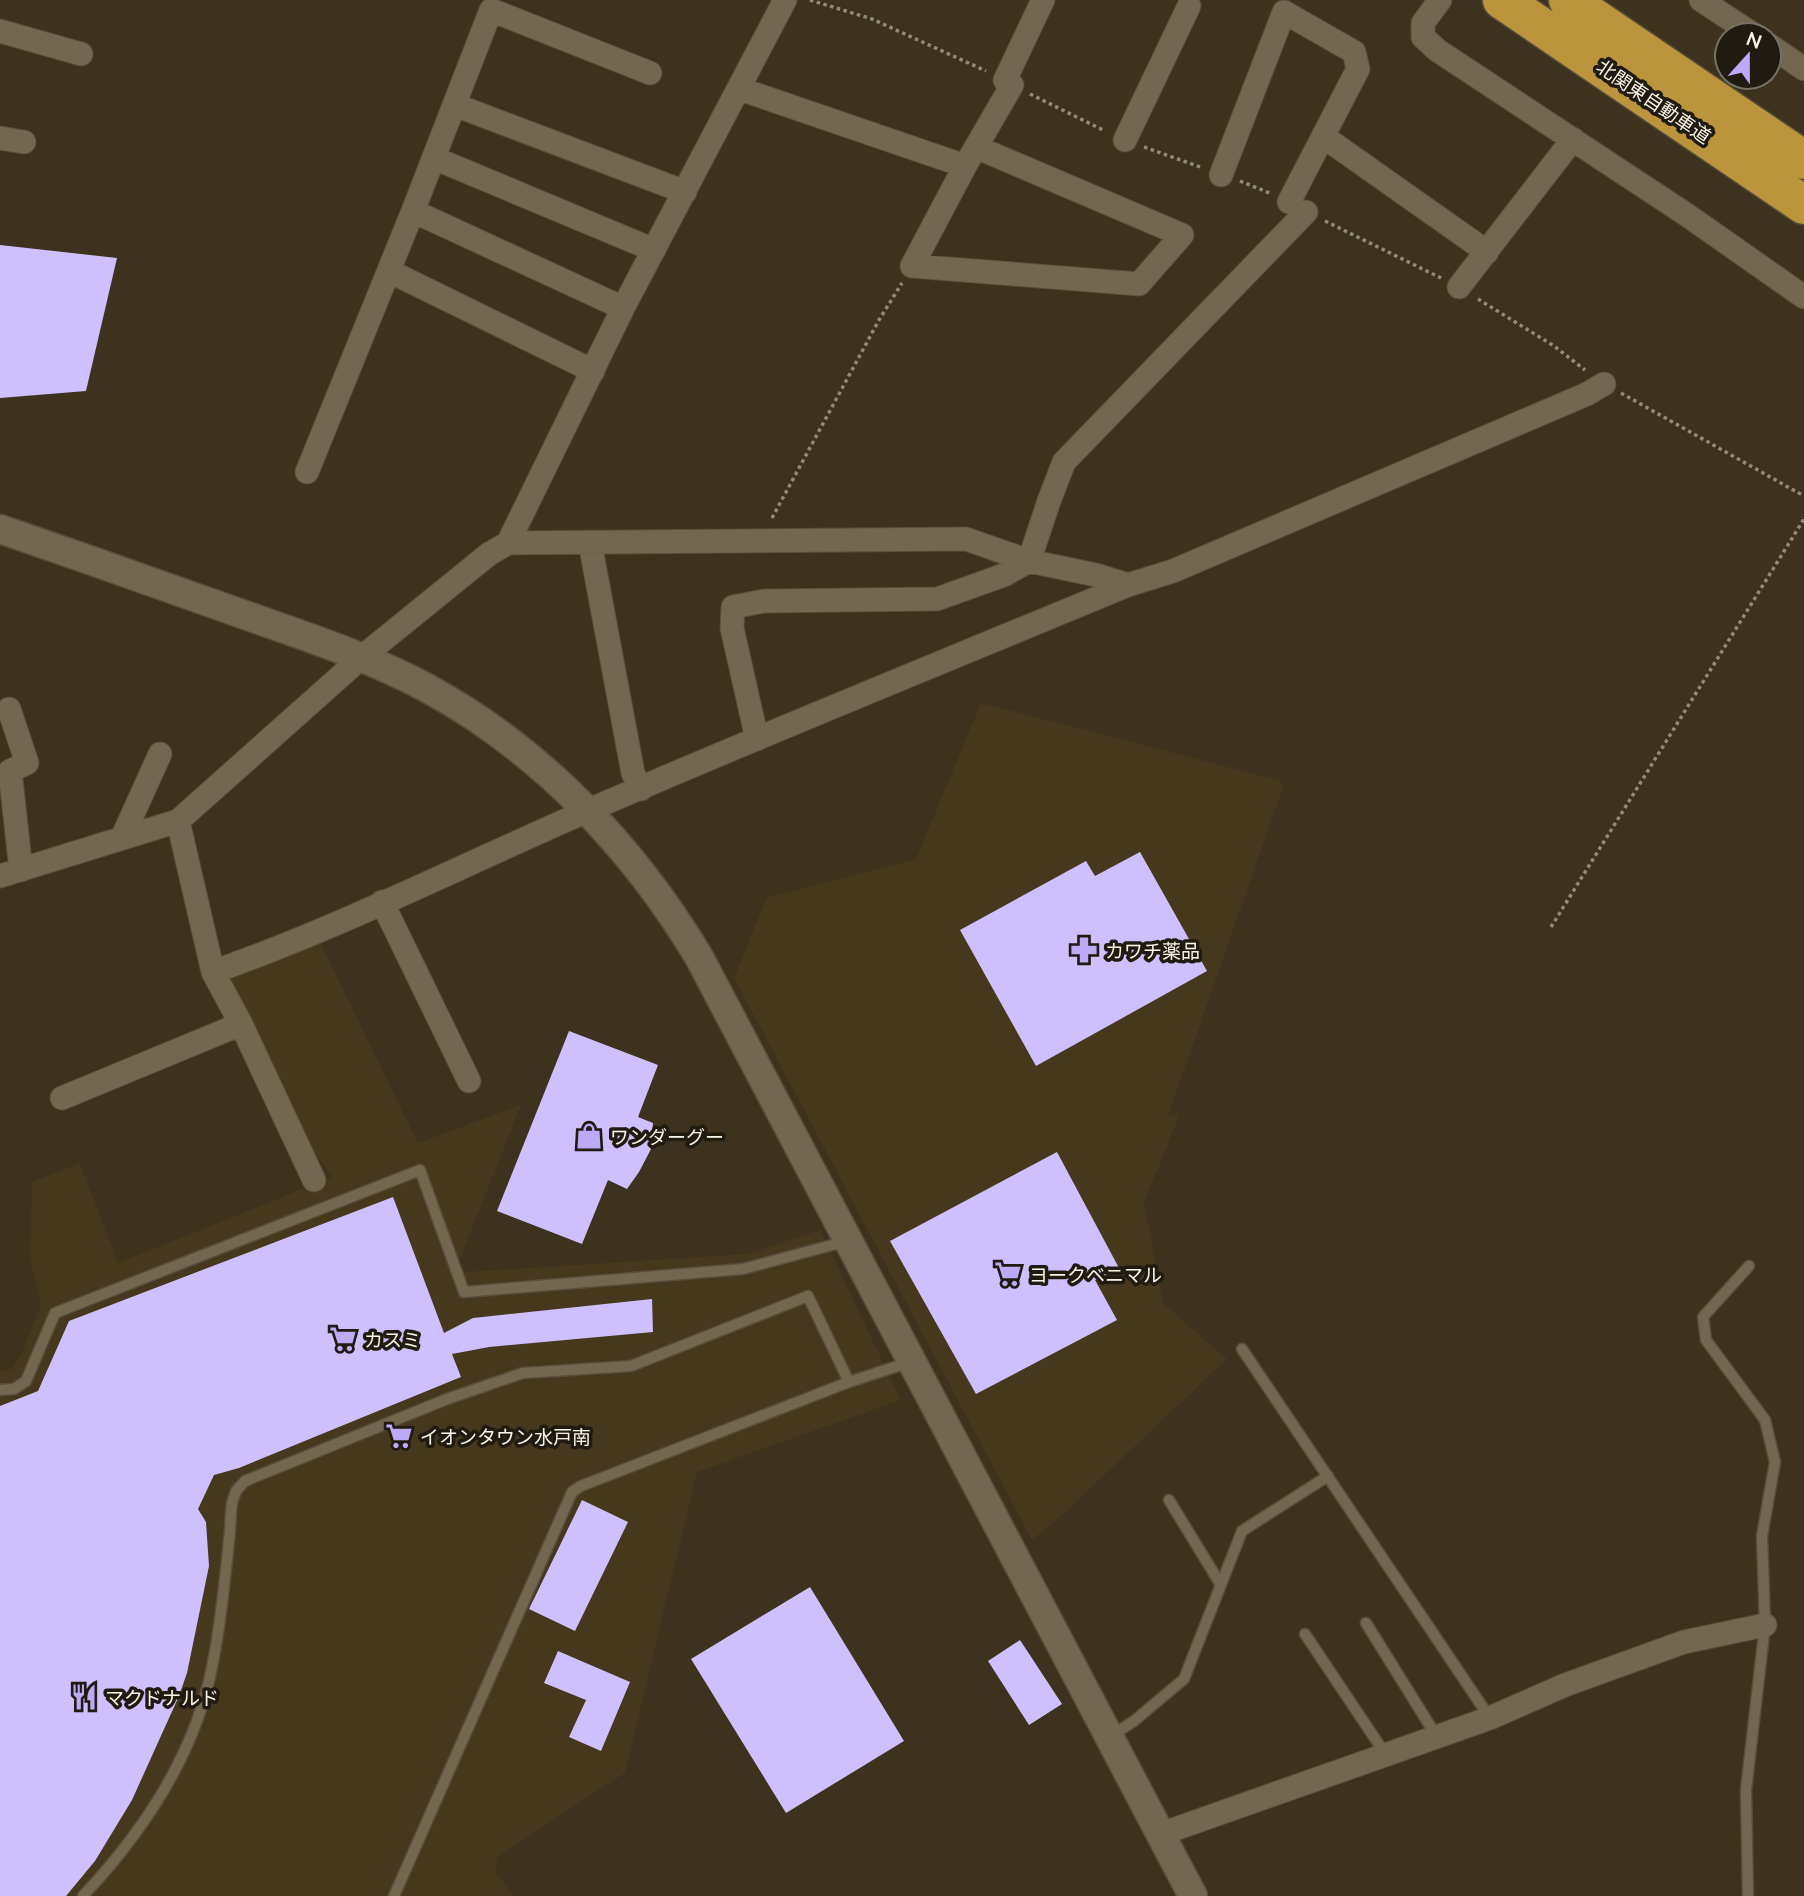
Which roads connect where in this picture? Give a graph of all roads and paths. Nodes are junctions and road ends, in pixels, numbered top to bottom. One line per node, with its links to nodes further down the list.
1 (785, 0): 14 (street)
2 (1043, 0): 21 (street)
3 (1440, 0): 18 (street)
4 (1502, 0): 26 (highway, 北関東自動車道)
5 (1568, 0): 23 (highway, 北関東自動車道)
6 (1701, 0): 8 (street)
7 (1189, 6): 19 (street)
8 (1733, 21)
9 (0, 31): 10 (street)
10 (81, 54)
11 (1783, 55): 12 (street)
12 (1804, 69)
13 (650, 73): 15 (street)
14 (740, 89): 21 (street); 25 (street)
15 (454, 105): 22 (street); 25 (street)
16 (1324, 137): 24 (street); 29 (street); 43 (street)
17 (0, 138): 20 (street)
18 (1573, 139): 29 (street); 33 (street)
19 (1125, 140)
20 (24, 142)
21 (970, 157): 30 (street); 30 (street)
22 (434, 158): 27 (street); 28 (street)
23 (1804, 160)
24 (1221, 175)
25 (685, 192): 28 (street)
26 (1804, 205)
27 (413, 211): 31 (street); 34 (street)
28 (654, 250): 34 (street)
29 (1487, 252): 32 (street)
30 (912, 266): 40 (path)
31 (389, 271): 35 (street); 37 (street)
32 (1459, 287)
33 (1804, 297)
34 (623, 308): 35 (street)
35 (593, 371): 41 (street)
36 (1604, 384): 44 (street)
37 (307, 472)
38 (1804, 519): 55 (path)
39 (0, 528): 45 (street)
40 (760, 541): 42 (street); 43 (street)
41 (508, 543): 42 (street); 45 (street)
42 (590, 543): 49 (street)
43 (1029, 561): 44 (street); 47 (street)
44 (1128, 585): 47 (street)
45 (362, 657): 50 (street); 51 (street)
46 (9, 709): 53 (street)
47 (757, 739): 49 (street)
48 (160, 754): 52 (street)
49 (641, 789): 50 (street)
50 (588, 811): 54 (street); 61 (street)
51 (178, 821): 52 (street); 56 (street)
52 (122, 838): 53 (street)
53 (11, 873)
54 (382, 902): 56 (street); 58 (street)
55 (1552, 928)
56 (213, 972): 57 (street)
57 (241, 1024): 59 (street); 60 (street)
58 (469, 1082)
59 (62, 1098)
60 (314, 1180)
61 (848, 1240): 64 (street); 66 (lane)
62 (1749, 1266): 71 (lane)
63 (1242, 1349): 67 (lane)
64 (912, 1361): 65 (lane); 74 (street)
65 (849, 1382): 78 (lane); 79 (lane)
66 (0, 1390)
67 (1328, 1476): 69 (lane); 73 (lane)
68 (1169, 1500): 69 (lane)
69 (1221, 1585): 74 (lane)
70 (1366, 1623): 75 (lane)
71 (1765, 1625): 73 (street); 81 (lane)
72 (1305, 1634): 76 (lane)
73 (1490, 1718): 75 (street)
74 (1109, 1737): 77 (street)
75 (1437, 1737): 76 (street)
76 (1386, 1755): 77 (street)
77 (1161, 1833): 80 (street)
78 (83, 1896)
79 (394, 1896)
80 (1193, 1896)
81 (1748, 1896)

